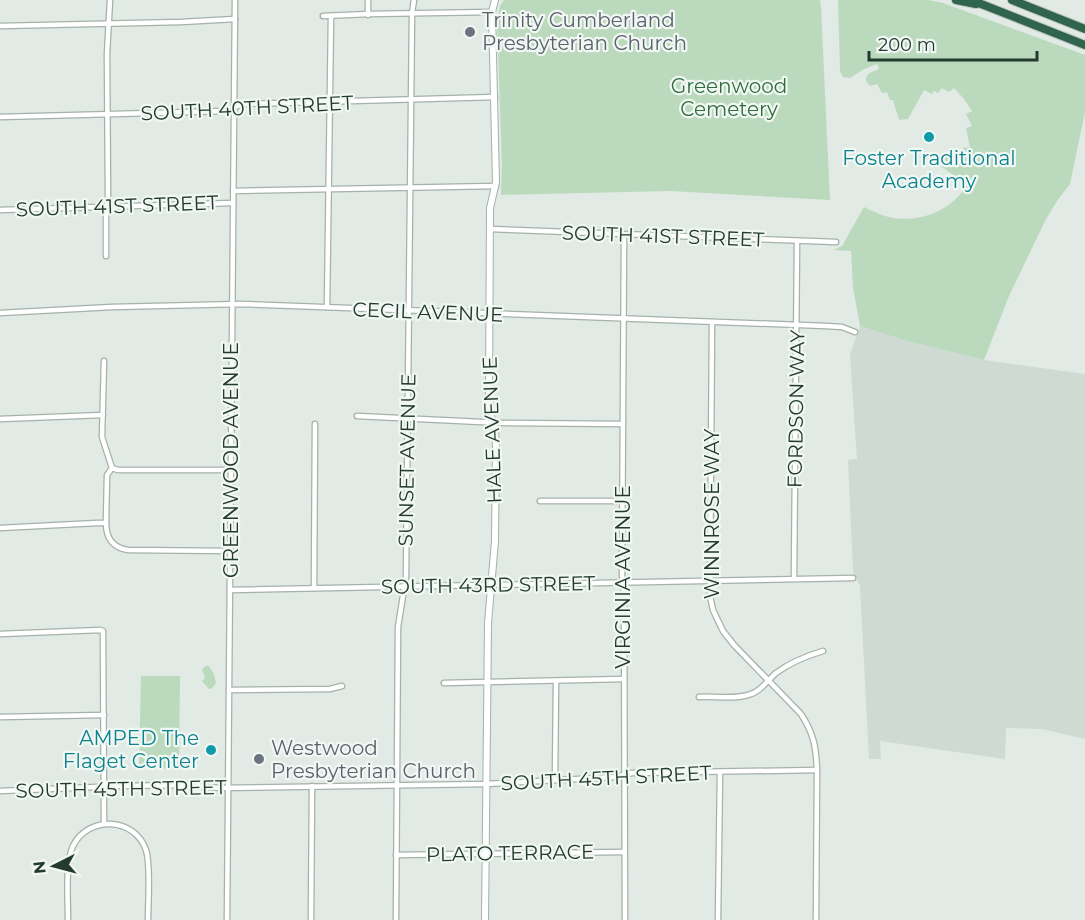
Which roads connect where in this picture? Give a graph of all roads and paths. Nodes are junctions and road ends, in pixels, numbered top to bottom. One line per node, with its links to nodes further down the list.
1 (110, 0): 17 (street)
2 (235, 0): 16 (street, GREENWOOD AVENUE)
3 (368, 0): 13 (street)
4 (414, 0): 12 (street, SUNSET AVENUE)
5 (495, 0): 11 (street)
6 (500, 0): 11 (street)
7 (956, 0): 10 (highway)
8 (971, 0): 10 (highway)
9 (1012, 0): 19 (highway)
10 (982, 5): 20 (highway)
11 (492, 12): 12 (street); 21 (street, HALE AVENUE)
12 (412, 13): 13 (street); 22 (street, SUNSET AVENUE)
13 (368, 15): 15 (street)
14 (323, 16): 15 (street)
15 (331, 16): 23 (street)
16 (235, 19): 17 (street); 24 (street, GREENWOOD AVENUE)
17 (109, 23): 18 (street); 25 (street)
18 (0, 26)
19 (1085, 29)
20 (1085, 45)
21 (495, 97): 22 (street, SOUTH 40TH STREET); 27 (street, HALE AVENUE)
22 (411, 100): 23 (street, SOUTH 40TH STREET); 28 (street, SUNSET AVENUE)
23 (330, 102): 24 (street, SOUTH 40TH STREET); 29 (street)
24 (234, 108): 25 (street, SOUTH 40TH STREET); 30 (street, GREENWOOD AVENUE)
25 (108, 115): 26 (street, SOUTH 40TH STREET); 32 (street)
26 (0, 117)
27 (496, 186): 28 (street, SOUTH 41ST STREET); 34 (street, HALE AVENUE)
28 (410, 187): 29 (street, SOUTH 41ST STREET); 41 (street, SUNSET AVENUE)
29 (329, 189): 30 (street, SOUTH 41ST STREET); 40 (street)
30 (233, 191): 31 (street, GREENWOOD AVENUE)
31 (233, 203): 32 (street, SOUTH 41ST STREET); 39 (street, GREENWOOD AVENUE)
32 (107, 207): 33 (street, SOUTH 41ST STREET); 38 (street)
33 (0, 210)
34 (490, 229): 35 (street, SOUTH 41ST STREET); 43 (street, HALE AVENUE)
35 (624, 235): 36 (street, SOUTH 41ST STREET); 44 (street, VIRGINIA AVENUE)
36 (797, 241): 37 (street, SOUTH 41ST STREET); 46 (street, FORDSON WAY)
37 (837, 242)
38 (106, 256)
39 (232, 304): 40 (street, CECIL AVENUE); 42 (street, CECIL AVENUE); 57 (street, GREENWOOD AVENUE)
40 (327, 307): 41 (street, CECIL AVENUE)
41 (409, 311): 43 (street, CECIL AVENUE); 52 (street, SUNSET AVENUE)
42 (0, 313)
43 (490, 314): 44 (street, CECIL AVENUE); 53 (street, HALE AVENUE)
44 (624, 319): 45 (street, CECIL AVENUE); 55 (street, VIRGINIA AVENUE)
45 (712, 322): 46 (street, CECIL AVENUE); 65 (street, WINNROSE WAY)
46 (796, 326): 47 (street, CECIL AVENUE); 63 (street, FORDSON WAY)
47 (855, 332)
48 (104, 361): 49 (street)
49 (103, 415): 51 (street); 56 (street)
50 (357, 416): 52 (street)
51 (0, 419)
52 (408, 419): 53 (street); 68 (street, SUNSET AVENUE)
53 (493, 422): 55 (street); 67 (street, HALE AVENUE)
54 (315, 424): 69 (street)
55 (623, 424): 59 (street, VIRGINIA AVENUE)
56 (112, 468): 57 (street); 60 (street)
57 (231, 470): 62 (street, GREENWOOD AVENUE)
58 (540, 501): 59 (street)
59 (622, 501): 66 (street, VIRGINIA AVENUE)
60 (106, 523): 61 (street); 62 (street)
61 (0, 528)
62 (230, 551): 70 (street, GREENWOOD AVENUE)
63 (794, 578): 64 (street, SOUTH 43RD STREET); 65 (street, SOUTH 43RD STREET)
64 (853, 578)
65 (710, 580): 66 (street, SOUTH 43RD STREET); 74 (street, WINNROSE WAY)
66 (623, 582): 67 (street, SOUTH 43RD STREET); 73 (street, VIRGINIA AVENUE)
67 (491, 585): 68 (street, SOUTH 43RD STREET); 77 (street, HALE AVENUE)
68 (404, 586): 69 (street, SOUTH 43RD STREET); 88 (street, SUNSET AVENUE)
69 (314, 588): 70 (street, SOUTH 43RD STREET)
70 (230, 591): 79 (street, GREENWOOD AVENUE)
71 (0, 634): 81 (street)
72 (823, 651): 74 (street)
73 (624, 680): 76 (street); 85 (street, VIRGINIA AVENUE)
74 (769, 680): 80 (street); 83 (street, WINNROSE WAY)
75 (444, 682): 77 (street)
76 (556, 682): 77 (street); 86 (street)
77 (487, 683): 87 (street, HALE AVENUE)
78 (342, 686): 79 (street)
79 (229, 690): 91 (street, GREENWOOD AVENUE)
80 (699, 697)
81 (104, 716): 82 (street); 89 (street)
82 (0, 717)
83 (817, 770): 84 (street, SOUTH 45TH STREET); 105 (street, WINNROSE WAY)
84 (720, 772): 85 (street, SOUTH 45TH STREET); 104 (street)
85 (625, 775): 86 (street, SOUTH 45TH STREET); 94 (street, VIRGINIA AVENUE)
86 (555, 779): 87 (street, SOUTH 45TH STREET)
87 (486, 784): 88 (street, SOUTH 45TH STREET); 95 (street, HALE AVENUE)
88 (397, 785): 90 (street, SOUTH 45TH STREET); 96 (street, SUNSET AVENUE)
89 (104, 786): 91 (street, SOUTH 45TH STREET); 92 (street, SOUTH 45TH STREET); 93 (street)
90 (312, 786): 91 (street, SOUTH 45TH STREET); 100 (street)
91 (228, 788): 99 (street, GREENWOOD AVENUE)
92 (0, 791)
93 (104, 823): 97 (street); 98 (street)
94 (624, 852): 95 (street, PLATO TERRACE); 103 (street, VIRGINIA AVENUE)
95 (486, 854): 96 (street, PLATO TERRACE); 102 (street, HALE AVENUE)
96 (396, 855): 101 (street, SUNSET AVENUE)
97 (68, 920)
98 (148, 920)
99 (227, 920)
100 (311, 920)
101 (396, 920)
102 (485, 920)
103 (625, 920)
104 (718, 920)
105 (816, 920)

